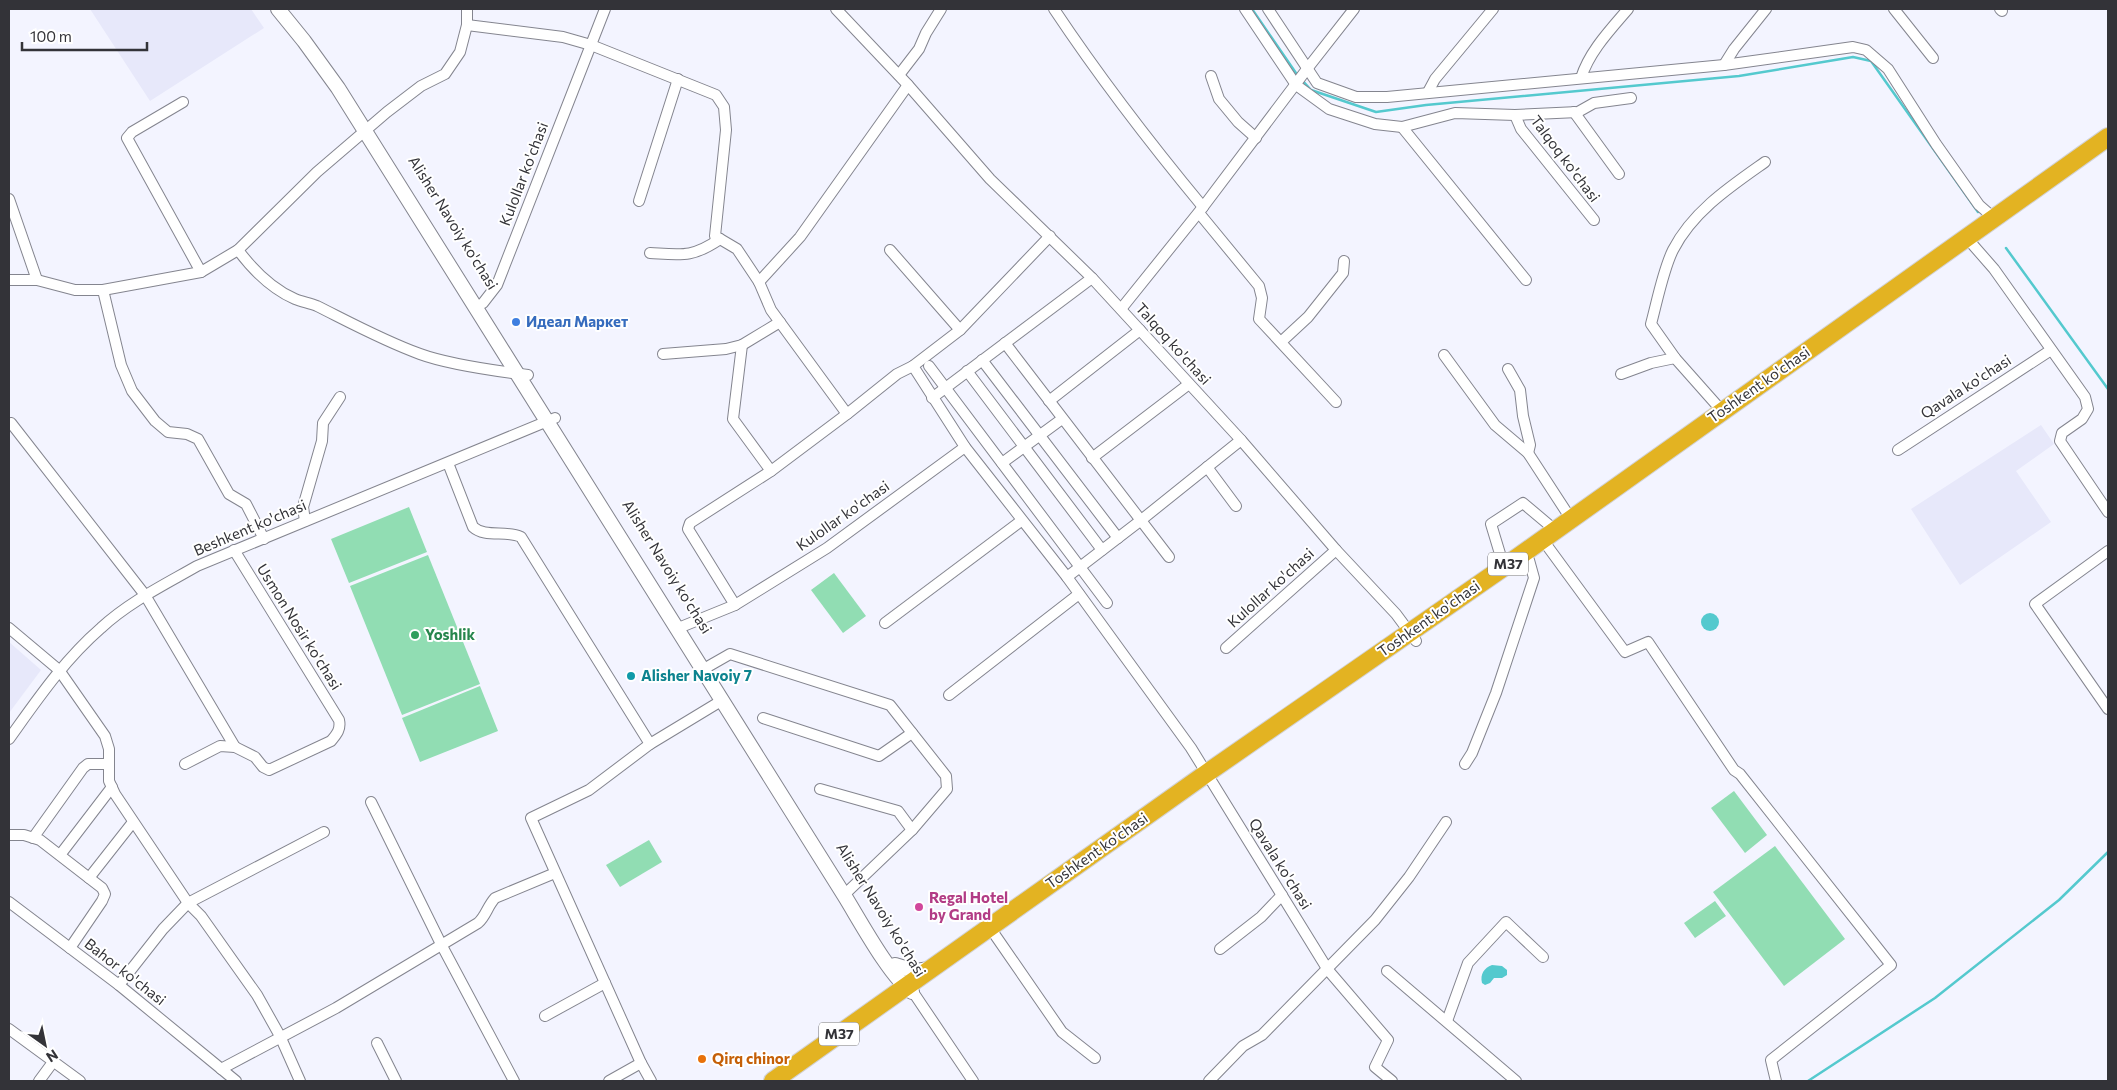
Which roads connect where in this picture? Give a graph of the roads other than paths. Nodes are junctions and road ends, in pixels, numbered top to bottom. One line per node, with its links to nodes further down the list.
1 (278, 9): 32 (main road, Alisher Navoiy ko'chasi)
2 (290, 9): 32 (main road, Alisher Navoiy ko'chasi)
3 (467, 9): 15 (street)
4 (605, 9): 16 (street, Kulollar ko'chasi)
5 (836, 9): 20 (street, Talqoq ko'chasi)
6 (941, 9): 20 (street)
7 (1054, 9): 40 (street)
8 (1245, 9): 25 (street)
9 (1268, 9): 19 (street)
10 (1354, 9): 19 (street)
11 (1493, 9): 26 (street)
12 (1628, 9): 22 (street)
13 (1766, 9): 18 (street)
14 (1894, 9): 17 (street)
15 (467, 24): 16 (street); 32 (street)
16 (591, 45): 23 (street); 57 (street, Kulollar ko'chasi)
17 (1933, 58)
18 (1724, 65): 22 (street); 41 (street)
19 (1307, 69): 25 (street); 26 (street)
20 (899, 75): 24 (street, Talqoq ko'chasi)
21 (1211, 76): 34 (street)
22 (1581, 78): 26 (street)
23 (678, 79): 39 (street); 44 (street)
24 (908, 85): 43 (street, Talqoq ko'chasi); 55 (street)
25 (1296, 85): 31 (street); 34 (street)
26 (1428, 92)
27 (1631, 98): 29 (street)
28 (183, 102): 50 (street)
29 (1574, 112): 30 (street); 37 (street)
30 (1515, 115): 31 (street); 42 (street, Talqoq ko'chasi)
31 (1402, 126): 54 (street)
32 (369, 129): 46 (street); 57 (main road, Alisher Navoiy ko'chasi)
33 (2108, 137): 41 (highway, Toshkent ko'chasi / M37)
34 (1256, 138): 40 (street)
35 (2108, 149): 45 (highway, Toshkent ko'chasi / M37)
36 (1765, 162): 68 (street)
37 (1619, 174)
38 (9, 199): 53 (street)
39 (639, 201)
40 (1201, 210): 58 (street); 62 (street)
41 (1995, 219): 82 (highway, Toshkent ko'chasi / M37)
42 (1594, 220)
43 (1050, 236): 51 (street, Talqoq ko'chasi); 60 (street)
44 (720, 240): 48 (street); 55 (street)
45 (1973, 245): 65 (street); 107 (highway, Toshkent ko'chasi / M37)
46 (238, 250): 50 (street); 74 (street)
47 (890, 250): 60 (street)
48 (650, 253)
49 (1344, 261): 62 (street)
50 (201, 272): 56 (street)
51 (1092, 278): 58 (street, Talqoq ko'chasi); 63 (street)
52 (9, 280): 53 (street)
53 (37, 280): 56 (street)
54 (1526, 280)
55 (759, 282): 59 (street)
56 (103, 290): 106 (street)
57 (479, 305): 74 (main road, Alisher Navoiy ko'chasi)
58 (1121, 309): 61 (street, Talqoq ko'chasi)
59 (780, 322): 64 (street); 83 (street)
60 (960, 330): 70 (street)
61 (1140, 330): 76 (street, Talqoq ko'chasi); 80 (street)
62 (1281, 342): 81 (street)
63 (1005, 343): 69 (street); 80 (street)
64 (742, 345): 66 (street); 97 (street)
65 (2051, 350): 91 (street, Qavala ko'chasi); 99 (street)
66 (663, 354)
67 (1444, 355): 92 (street)
68 (1675, 358): 75 (street); 82 (street)
69 (982, 360): 73 (street); 87 (street)
70 (913, 366): 79 (street); 83 (street)
71 (929, 366): 77 (street)
72 (1508, 369): 92 (street)
73 (968, 371): 77 (street); 90 (street)
74 (522, 374): 85 (main road, Alisher Navoiy ko'chasi)
75 (1621, 374)
76 (1189, 384): 88 (street, Talqoq ko'chasi); 93 (street)
77 (945, 388): 79 (street); 95 (street)
78 (340, 397): 103 (street)
79 (932, 398): 89 (street)
80 (1049, 401): 84 (street)
81 (1336, 402)
82 (1722, 411): 100 (highway, Toshkent ko'chasi / M37)
83 (847, 414): 97 (street)
84 (1062, 419): 87 (street); 93 (street)
85 (551, 420): 94 (street, Beshkent ko'chasi); 122 (main road, Alisher Navoiy ko'chasi)
86 (11, 423): 118 (street)
87 (1040, 436): 90 (street); 105 (street)
88 (1240, 440): 96 (street); 110 (street, Talqoq ko'chasi)
89 (965, 447): 101 (street); 120 (street, Kulollar ko'chasi)
90 (1024, 447): 95 (street); 109 (street)
91 (1898, 450)
92 (1528, 453): 100 (street)
93 (1092, 458): 102 (street)
94 (448, 464): 103 (street, Beshkent ko'chasi); 134 (street)
95 (1002, 464): 115 (street)
96 (1207, 467): 98 (street); 102 (street)
97 (771, 471): 120 (street)
98 (1236, 506)
99 (2108, 512)
100 (1571, 519): 104 (highway, Toshkent ko'chasi / M37)
101 (1021, 520): 116 (street); 121 (street)
102 (1140, 521): 105 (street); 112 (street)
103 (304, 522): 106 (street, Beshkent ko'chasi)
104 (1555, 530): 114 (highway, Toshkent ko'chasi / M37); 114 (street)
105 (1118, 538): 109 (street)
106 (264, 539): 108 (street, Beshkent ko'chasi)
107 (1548, 547): 113 (highway, Toshkent ko'chasi / M37); 192 (street)
108 (234, 550): 118 (street, Beshkent ko'chasi); 135 (street, Usmon Nosir ko'chasi)
109 (1102, 550): 115 (street)
110 (1336, 550): 124 (street, Talqoq ko'chasi); 125 (street, Kulollar ko'chasi)
111 (2108, 551): 130 (street)
112 (1170, 558)
113 (1529, 560): 124 (highway, Toshkent ko'chasi / M37); 138 (street)
114 (1504, 566): 124 (highway, Toshkent ko'chasi / M37)
115 (1080, 567): 116 (street); 119 (street)
116 (1067, 577): 117 (street)
117 (1079, 594): 128 (street); 139 (street)
118 (145, 595): 127 (street, Beshkent ko'chasi); 135 (street)
119 (1107, 603)
120 (735, 605): 122 (street, Kulollar ko'chasi)
121 (885, 623)
122 (680, 627): 126 (main road, Alisher Navoiy ko'chasi); 129 (main road, Alisher Navoiy ko'chasi)
123 (9, 628): 127 (street)
124 (1413, 637): 139 (highway, Toshkent ko'chasi / M37)
125 (1226, 648)
126 (709, 666): 132 (street); 152 (main road, Alisher Navoiy ko'chasi)
127 (59, 670): 133 (street, Beshkent ko'chasi); 136 (street)
128 (949, 695)
129 (721, 701): 134 (street); 152 (main road, Alisher Navoiy ko'chasi)
130 (2108, 709)
131 (763, 718): 132 (street)
132 (912, 733): 145 (street)
133 (9, 739)
134 (650, 744): 150 (street)
135 (235, 748): 137 (street)
136 (108, 764): 140 (street); 148 (street)
137 (185, 764)
138 (1465, 764)
139 (1210, 778): 153 (street, Qavala ko'chasi); 156 (highway, Toshkent ko'chasi / M37); 162 (highway, Toshkent ko'chasi / M37)
140 (112, 787): 143 (street); 149 (street)
141 (820, 789): 145 (street)
142 (371, 802): 157 (street)
143 (133, 822): 151 (street); 155 (street)
144 (1446, 822): 163 (street)
145 (912, 830): 152 (street)
146 (324, 832): 155 (street)
147 (9, 835): 148 (street)
148 (33, 838): 149 (street)
149 (60, 855): 151 (street)
150 (555, 873): 157 (street); 165 (street)
151 (89, 878): 158 (street)
152 (846, 893): 161 (main road, Alisher Navoiy ko'chasi)
153 (1282, 895): 159 (street); 163 (street, Qavala ko'chasi)
154 (9, 902): 158 (street, Bahor ko'chasi)
155 (188, 903): 166 (street); 172 (street)
156 (995, 935): 167 (highway, Toshkent ko'chasi / M37); 174 (street)
157 (441, 944): 172 (street); 183 (street)
158 (70, 948): 166 (street, Bahor ko'chasi)
159 (1220, 949)
160 (1543, 957): 170 (street)
161 (893, 966): 162 (main road); 167 (main road, Alisher Navoiy ko'chasi); 168 (main road)
162 (931, 969): 167 (highway, Toshkent ko'chasi / M37)
163 (1328, 970): 189 (street); 190 (street, Qavala ko'chasi)
164 (1387, 971): 170 (street)
165 (605, 983): 169 (street); 176 (street)
166 (119, 985): 177 (street, Bahor ko'chasi)
167 (909, 988): 168 (highway, Toshkent ko'chasi / M37); 187 (highway, Toshkent ko'chasi / M37); 188 (street)
168 (882, 1003): 186 (highway, Toshkent ko'chasi / M37)
169 (545, 1016)
170 (1447, 1021): 191 (street)
171 (9, 1029): 175 (street)
172 (280, 1036): 177 (street); 181 (street)
173 (378, 1044): 182 (street)
174 (1095, 1058)
175 (53, 1062): 178 (street); 179 (street)
176 (640, 1063): 184 (street); 185 (street)
177 (221, 1069): 180 (street, Bahor ko'chasi)
178 (40, 1081)
179 (80, 1081)
180 (236, 1081)
181 (300, 1081)
182 (396, 1081)
183 (514, 1081)
184 (609, 1081)
185 (651, 1081)
186 (773, 1081)
187 (788, 1081)
188 (973, 1081)
189 (1209, 1081)
190 (1392, 1081)
191 (1516, 1081)
192 (1776, 1081)

